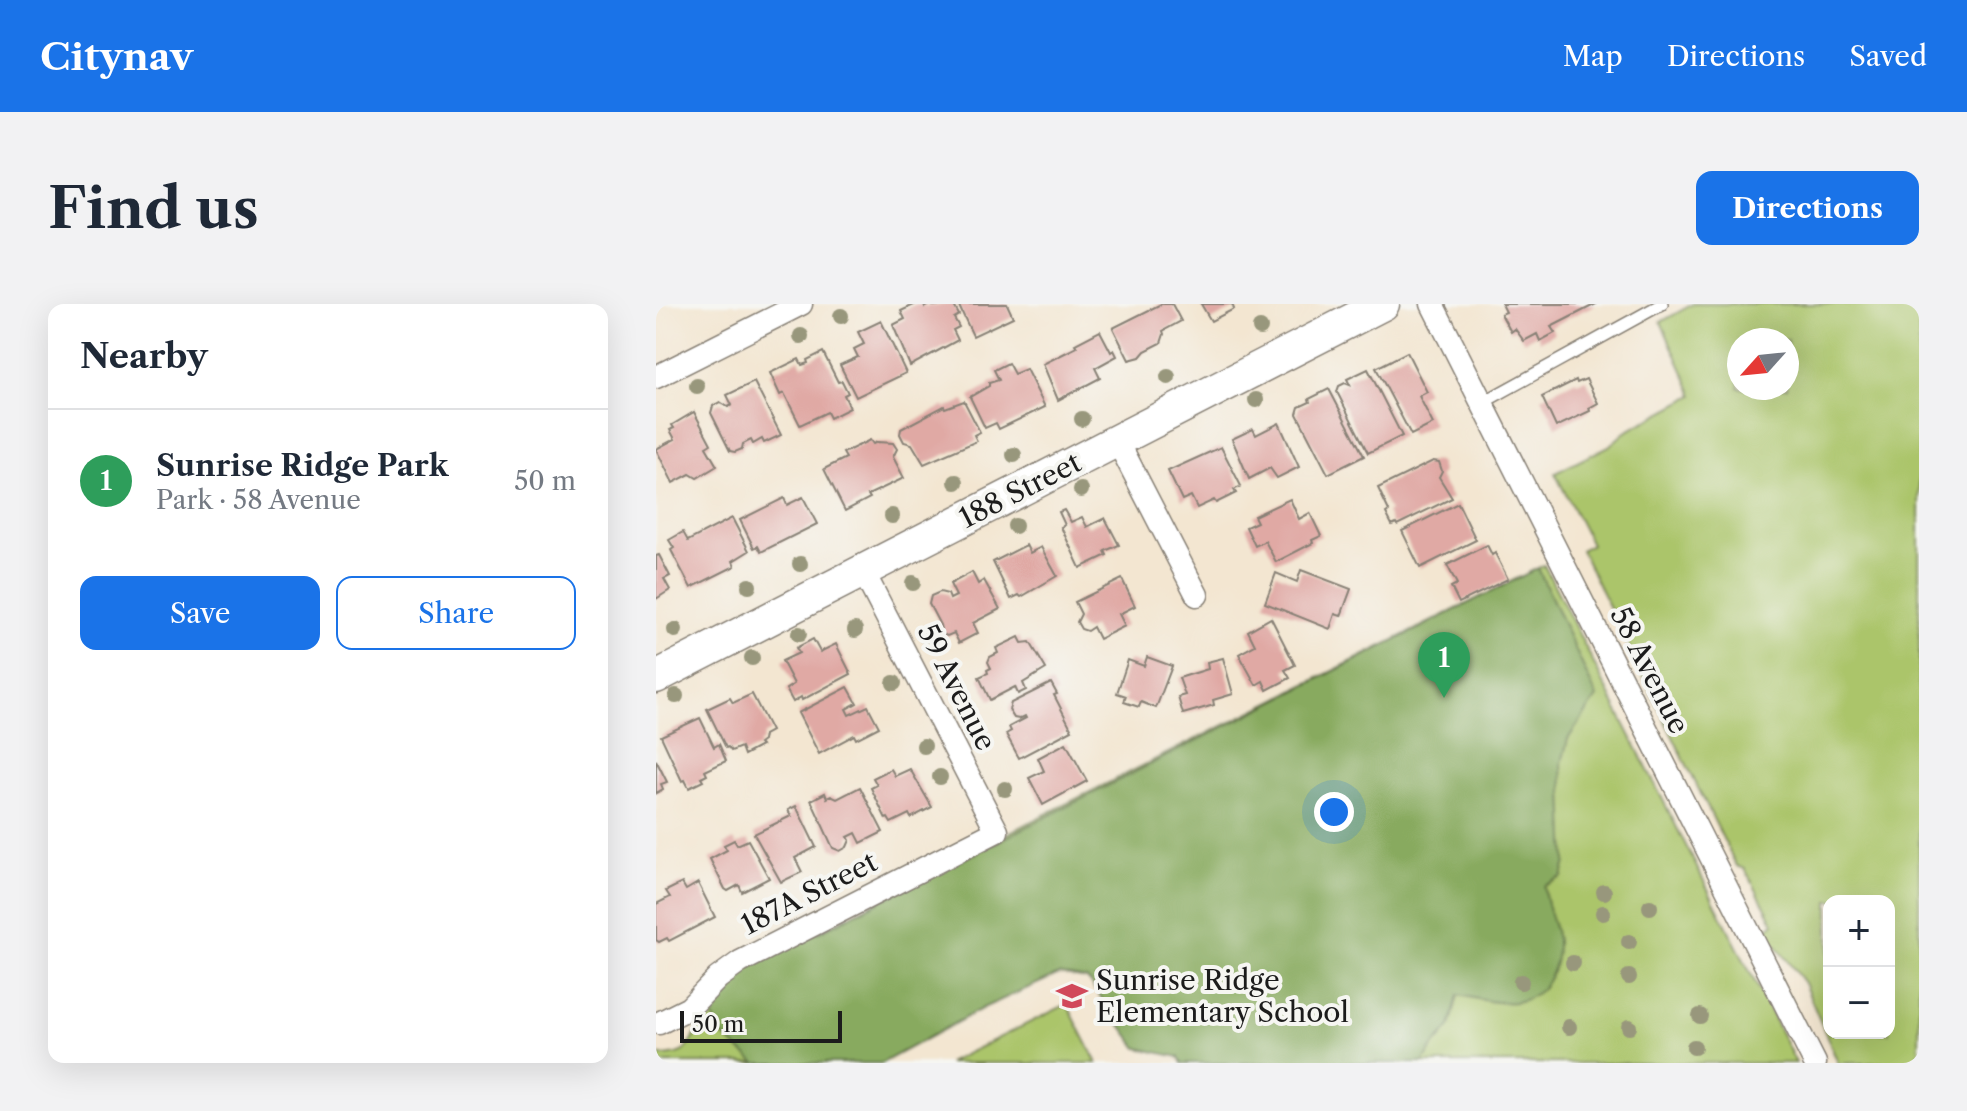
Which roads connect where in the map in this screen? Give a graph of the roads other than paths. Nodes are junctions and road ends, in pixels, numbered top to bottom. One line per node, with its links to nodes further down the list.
1 (801, 304): 5 (street)
2 (1383, 304): 7 (street, 188 Street)
3 (1432, 304): 6 (street, 58 Avenue)
4 (1662, 304): 6 (lane)
5 (656, 377)
6 (1482, 403): 13 (street, 58 Avenue)
7 (1117, 440): 8 (street, 188 Street); 9 (street)
8 (863, 571): 10 (street, 188 Street); 11 (street, 59 Avenue)
9 (1197, 595)
10 (656, 677)
11 (997, 831): 12 (street, 187A Street)
12 (659, 1023)
13 (1815, 1063)

